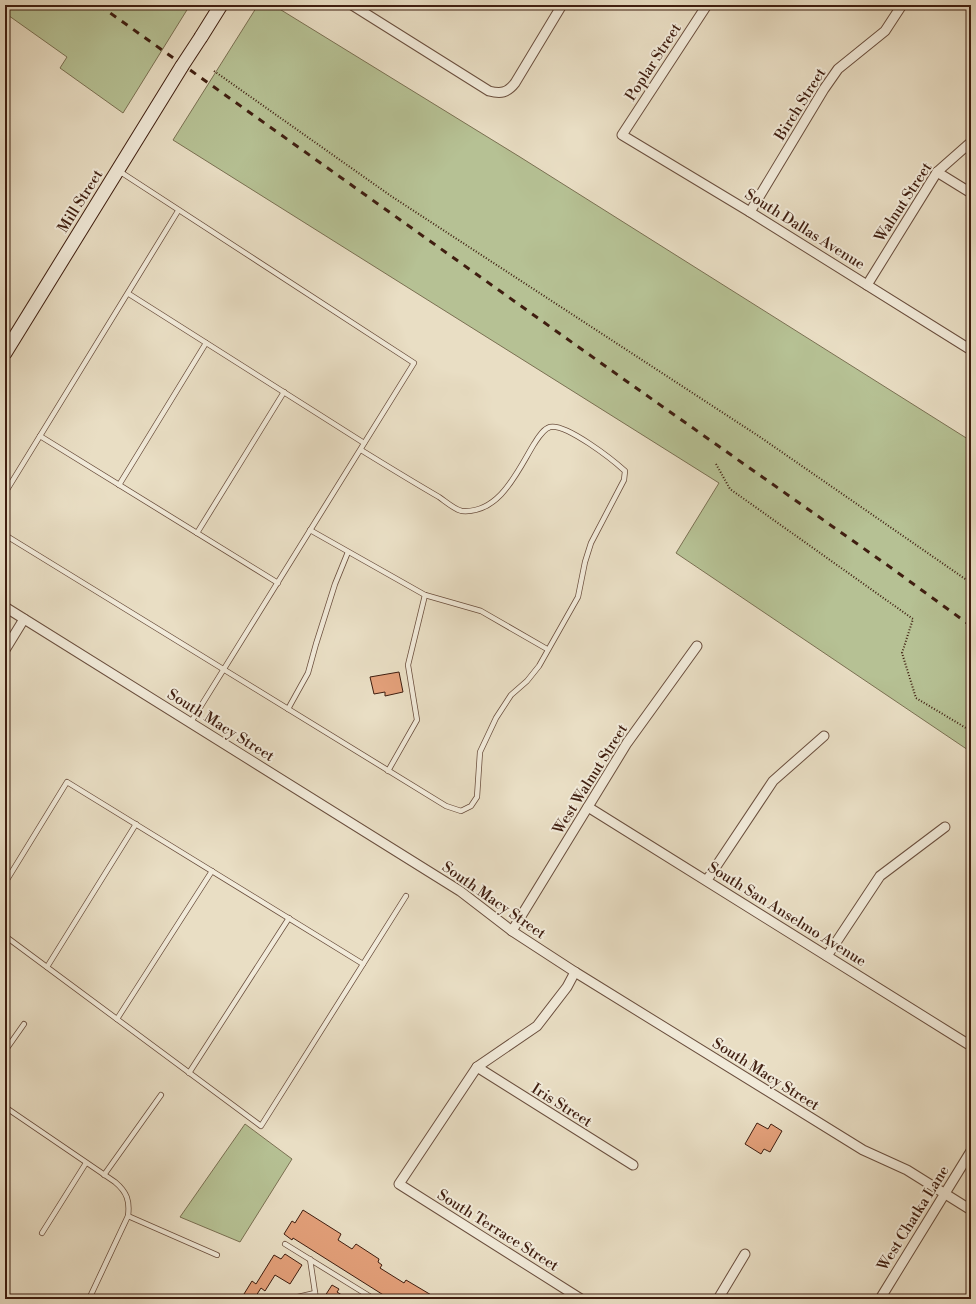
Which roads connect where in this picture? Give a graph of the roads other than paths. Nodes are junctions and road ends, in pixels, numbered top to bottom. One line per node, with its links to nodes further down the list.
1 (221, 5): 8 (main road, Mill Street, bridge)
2 (352, 5): 3 (street)
3 (562, 5)
4 (708, 5): 6 (street, Poplar Street)
5 (902, 5): 12 (street, Birch Street)
6 (622, 135): 12 (street, South Dallas Avenue)
7 (971, 142): 9 (street, Walnut Street)
8 (117, 170): 11 (lane); 17 (main road, Mill Street)
9 (937, 172): 10 (street); 13 (street, Walnut Street)
10 (971, 193)
11 (178, 212): 14 (lane); 20 (lane)
12 (750, 212): 13 (street, South Dallas Avenue)
13 (867, 284): 16 (street, South Dallas Avenue)
14 (129, 294): 15 (lane); 19 (lane)
15 (206, 343): 18 (lane); 22 (lane)
16 (971, 350)
17 (5, 353)
18 (284, 392): 20 (lane); 25 (lane)
19 (40, 436): 22 (lane); 23 (lane)
20 (364, 443): 21 (lane)
21 (360, 450): 24 (lane); 33 (lane)
22 (119, 485): 25 (lane)
23 (5, 493)
24 (310, 530): 27 (lane); 28 (lane)
25 (198, 533): 28 (lane)
26 (5, 535): 35 (lane)
27 (348, 552): 29 (lane); 36 (lane)
28 (278, 583): 35 (lane)
29 (425, 594): 33 (lane); 39 (lane)
30 (5, 607): 31 (street, South Macy Street)
31 (24, 619): 34 (street); 37 (street, South Macy Street)
32 (697, 646): 40 (street, West Walnut Street)
33 (547, 649): 39 (lane)
34 (5, 650)
35 (223, 670): 36 (lane); 37 (lane)
36 (288, 709): 39 (lane)
37 (191, 722): 48 (street, South Macy Street)
38 (824, 736): 44 (street)
39 (388, 771)
40 (588, 807): 44 (street, South San Anselmo Avenue); 48 (street, West Walnut Street)
41 (136, 824): 43 (lane); 45 (lane); 52 (lane)
42 (945, 827): 50 (street)
43 (212, 871): 47 (lane); 54 (lane)
44 (707, 880): 50 (street, South San Anselmo Avenue)
45 (5, 883)
46 (406, 896): 51 (lane)
47 (289, 918): 51 (lane); 59 (lane)
48 (512, 931): 53 (street, South Macy Street)
49 (5, 936): 52 (lane)
50 (827, 956): 56 (street, South San Anselmo Avenue)
51 (363, 964): 59 (lane)
52 (47, 967): 54 (lane)
53 (576, 972): 58 (street); 66 (street, South Macy Street)
54 (117, 1019): 59 (lane)
55 (24, 1024): 57 (lane)
56 (971, 1046)
57 (5, 1051)
58 (477, 1068): 64 (street, Iris Street); 79 (street, South Terrace Street)
59 (189, 1073)
60 (161, 1095): 65 (lane)
61 (5, 1107): 63 (lane)
62 (971, 1151): 66 (street, West Chatka Lane)
63 (86, 1163): 65 (lane); 69 (lane)
64 (633, 1166)
65 (104, 1175): 68 (lane)
66 (944, 1193): 67 (street, South Macy Street); 81 (street, West Chatka Lane)
67 (971, 1210)
68 (128, 1216): 71 (lane); 75 (lane)
69 (42, 1233)
70 (285, 1244): 73 (lane)
71 (217, 1254)
72 (745, 1254): 80 (street)
73 (310, 1259): 74 (lane); 78 (lane)
74 (315, 1293): 76 (lane); 77 (lane)
75 (90, 1299)
76 (289, 1299)
77 (316, 1299)
78 (374, 1299)
79 (581, 1299)
80 (718, 1299)
81 (880, 1299)

